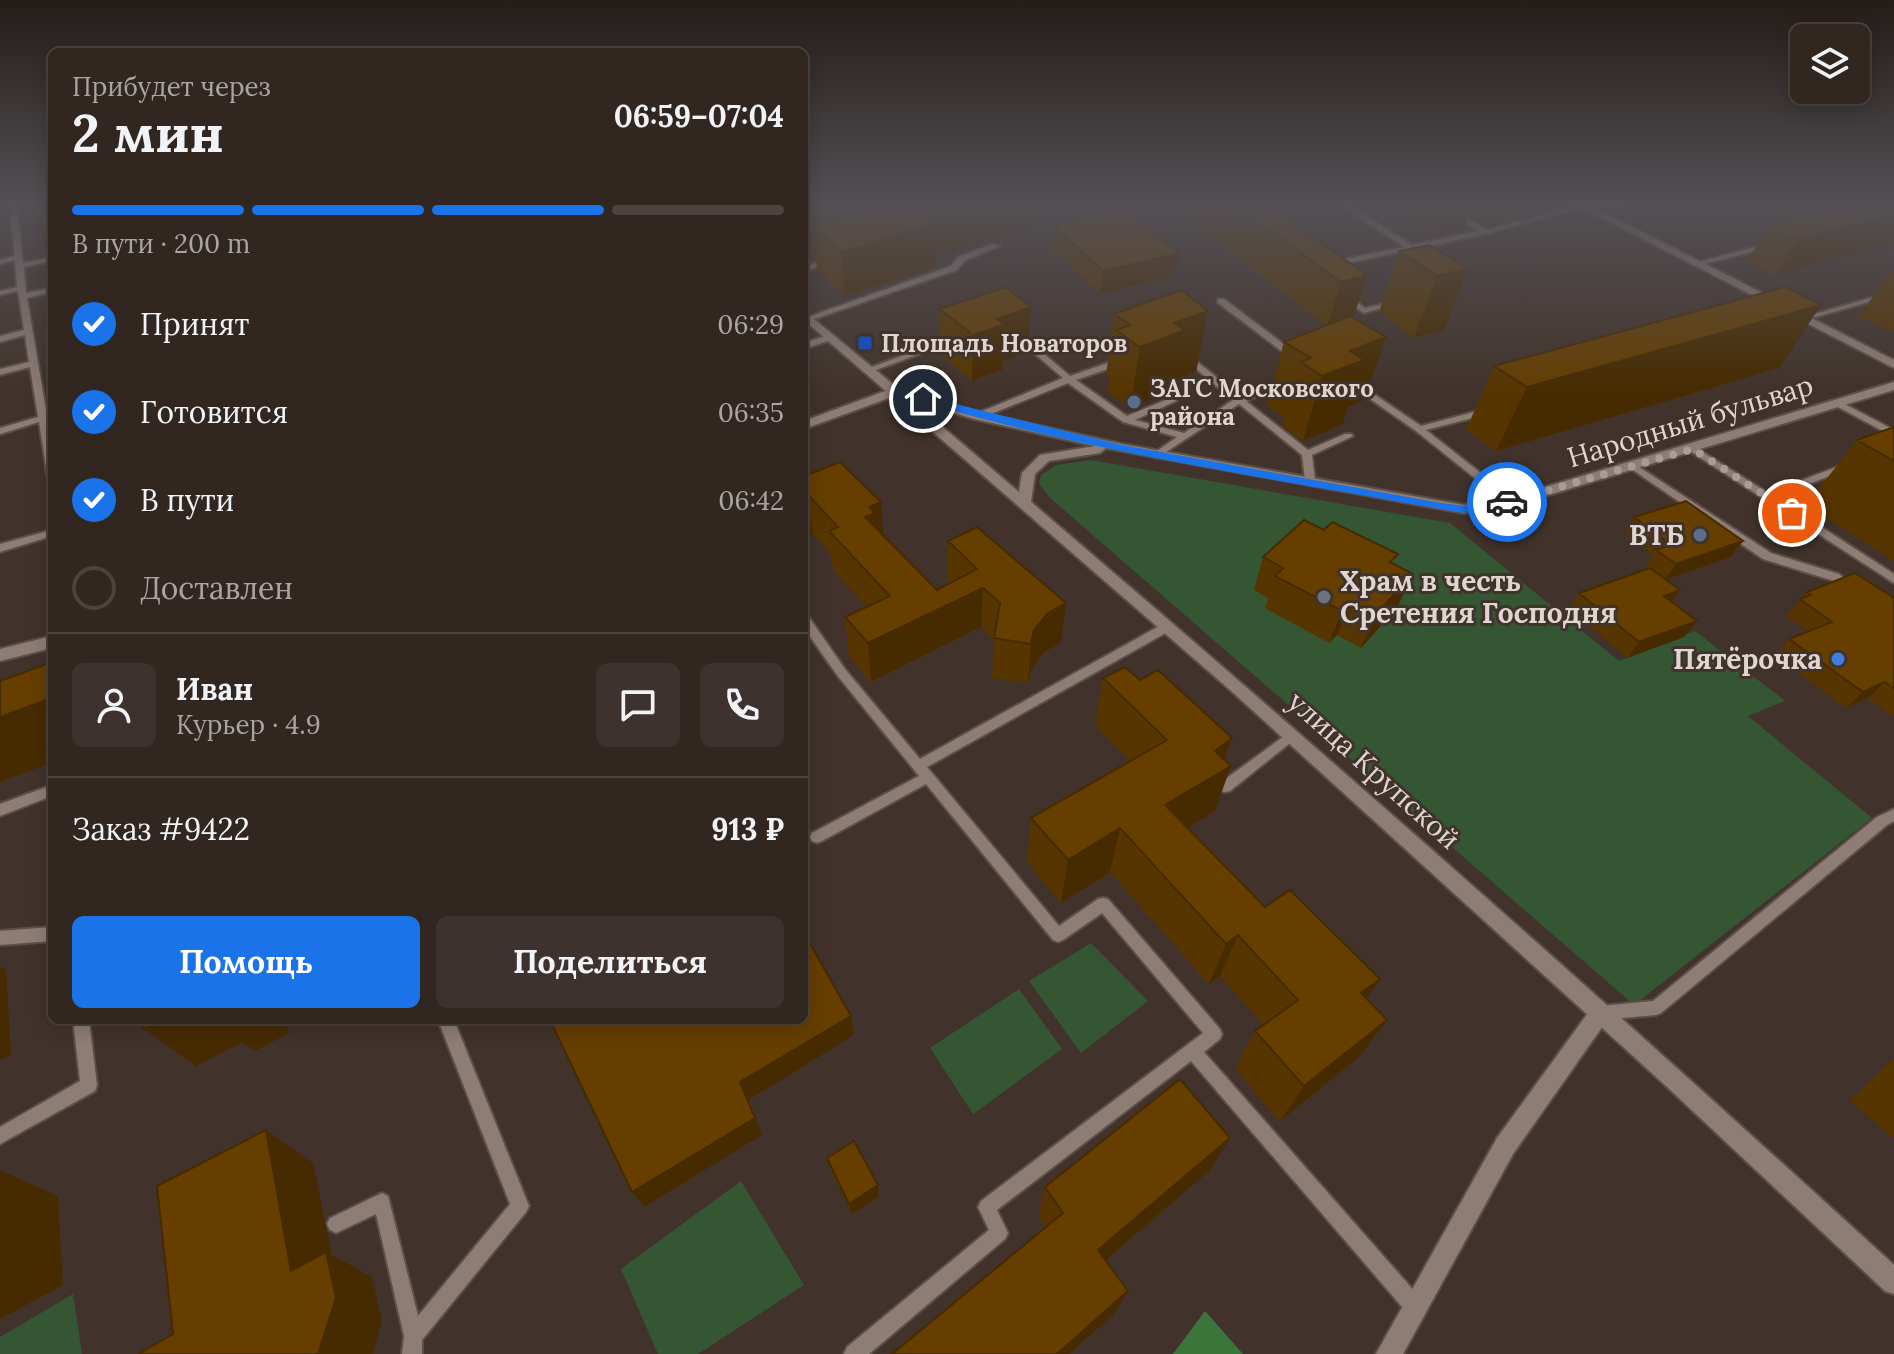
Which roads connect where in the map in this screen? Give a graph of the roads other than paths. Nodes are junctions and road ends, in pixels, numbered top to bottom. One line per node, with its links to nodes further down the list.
1 (20, 266): 7 (lane)
2 (955, 266): 13 (lane)
3 (1326, 266): 5 (lane)
4 (1700, 266): 15 (street)
5 (1322, 267)
6 (48, 290): 7 (lane)
7 (22, 292): 8 (lane); 18 (lane)
8 (0, 293)
9 (1894, 293): 15 (lane)
10 (1341, 294): 12 (lane)
11 (1221, 301): 25 (lane)
12 (1401, 302)
13 (808, 315)
14 (808, 318): 19 (street, улица Крупской)
15 (1803, 318): 17 (lane); 27 (street)
16 (1004, 323): 32 (lane)
17 (1787, 323)
18 (29, 331): 21 (lane); 26 (lane)
19 (831, 337): 23 (lane); 28 (street, улица Крупской)
20 (963, 337): 28 (lane)
21 (0, 339)
22 (1172, 343): 37 (lane)
23 (808, 345)
24 (1131, 358): 32 (lane)
25 (1302, 362)
26 (34, 363): 29 (lane); 35 (lane)
27 (1894, 365)
28 (870, 369): 36 (street, улица Крупской)
29 (0, 372)
30 (1341, 375): 45 (lane)
31 (1301, 376): 37 (lane)
32 (1069, 379): 41 (lane); 43 (lane)
33 (1894, 386): 39 (street, Народный бульвар)
34 (48, 389): 35 (lane)
35 (39, 391): 42 (lane)
36 (896, 391): 41 (street, Народный бульвар); 44 (street); 50 (street, улица Крупской)
37 (1239, 400): 48 (lane); 54 (lane)
38 (1171, 401): 43 (lane)
39 (1839, 404): 47 (lane); 53 (street, Народный бульвар)
40 (1499, 408): 45 (lane)
41 (978, 416): 50 (street); 51 (street, Народный бульвар)
42 (43, 418): 46 (lane); 52 (lane)
43 (1126, 420): 48 (lane)
44 (808, 424)
45 (1419, 429): 60 (lane)
46 (0, 431)
47 (1894, 434)
48 (1184, 436): 55 (lane)
49 (1348, 436): 54 (lane)
50 (949, 437): 61 (street, улица Крупской)
51 (1122, 448): 55 (street, Народный бульвар); 61 (street, Народный бульвар)
52 (48, 449)
53 (1693, 449): 57 (street, Народный бульвар); 59 (lane)
54 (1307, 454): 58 (lane)
55 (1157, 455): 58 (street, Народный бульвар)
56 (1851, 465): 59 (lane)
57 (1633, 466): 60 (street, Народный бульвар); 65 (lane)
58 (1310, 480): 60 (street, Народный бульвар)
59 (1766, 497): 64 (lane)
60 (1510, 501)
61 (1024, 505): 67 (street, улица Крупской)
62 (48, 534): 63 (lane)
63 (0, 548)
64 (1894, 579)
65 (1858, 593)
66 (808, 625): 71 (lane)
67 (1167, 627): 70 (street, улица Крупской); 71 (lane)
68 (48, 643): 69 (street)
69 (0, 655)
70 (1291, 736): 72 (lane); 79 (street, улица Крупской)
71 (923, 772): 76 (lane); 82 (lane)
72 (1225, 787)
73 (48, 792): 74 (lane)
74 (0, 810)
75 (1893, 814): 79 (lane)
76 (817, 837)
77 (48, 934): 78 (lane)
78 (0, 938)
79 (1600, 1013): 85 (street, улица Крупской); 86 (street)
80 (81, 1024): 83 (lane)
81 (448, 1024): 87 (lane)
82 (1192, 1050): 86 (lane); 88 (lane)
83 (0, 1136)
84 (336, 1224): 87 (lane)
85 (1894, 1282)
86 (1416, 1308): 89 (street)
87 (413, 1345)
88 (854, 1354)
89 (1389, 1354)

